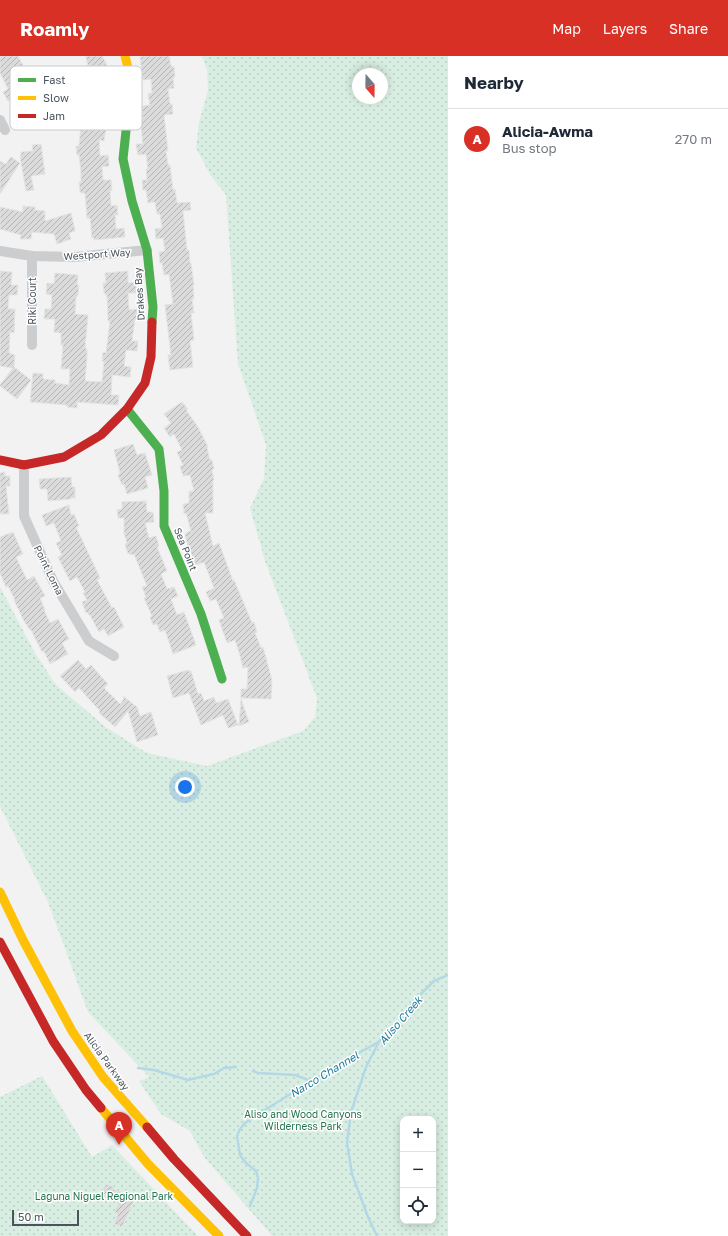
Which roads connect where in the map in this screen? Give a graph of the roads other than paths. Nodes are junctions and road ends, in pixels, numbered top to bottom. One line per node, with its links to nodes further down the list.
1 (125, 56): 2 (street, Drakes Bay)
2 (128, 66)
3 (0, 120): 4 (street)
4 (5, 130)
5 (126, 130): 6 (street, Drakes Bay)
6 (147, 250): 8 (street, Westport Way); 10 (street, Drakes Bay)
7 (0, 251): 8 (street, Westport Way)
8 (32, 256): 9 (street, Riki Court)
9 (32, 345)
10 (127, 409): 12 (street, Drakes Bay); 14 (street, Sea Point)
11 (0, 460): 12 (street)
12 (24, 465): 13 (street, Point Loma)
13 (114, 656)
14 (222, 679)
15 (0, 892): 18 (street, Alicia Parkway)
16 (0, 942): 17 (street)
17 (219, 1236)
18 (247, 1236)

